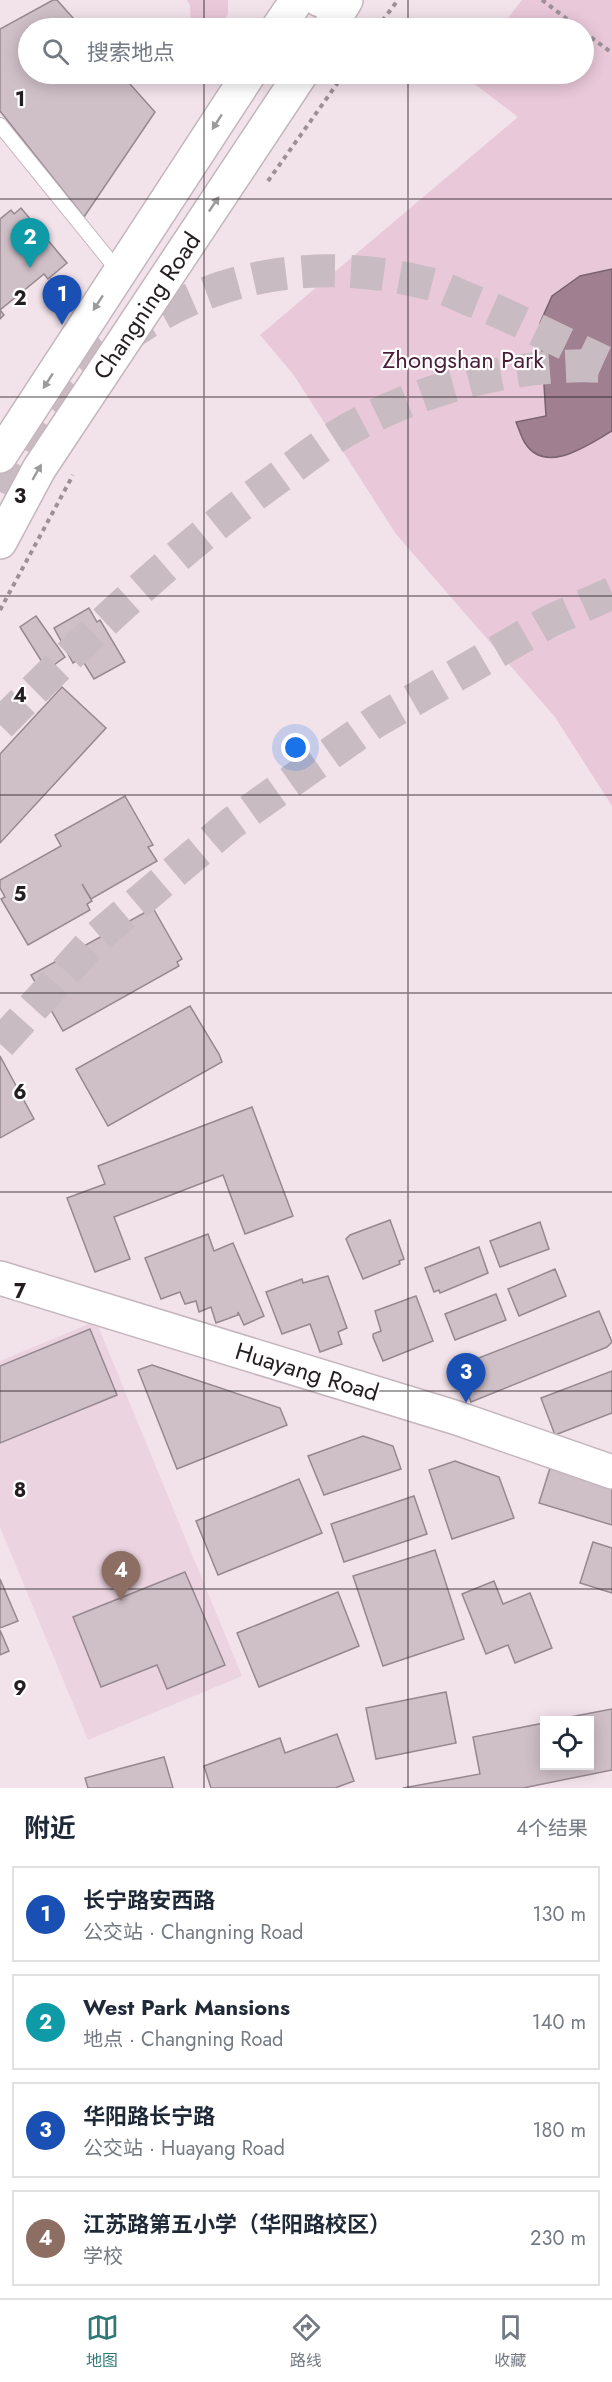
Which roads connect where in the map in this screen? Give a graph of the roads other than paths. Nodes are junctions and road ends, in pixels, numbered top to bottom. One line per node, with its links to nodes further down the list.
1 (297, 0): 2 (main road)
2 (285, 18)
3 (242, 84): 6 (main road, Changning Road, one-way to 6)
4 (294, 84): 8 (main road, Changning Road, one-way to 4)
5 (0, 125): 6 (lane)
6 (119, 272): 7 (main road, Changning Road, one-way to 7)
7 (0, 456)
8 (0, 542)
9 (0, 1278): 10 (main road, Huayang Road)
10 (612, 1472)

